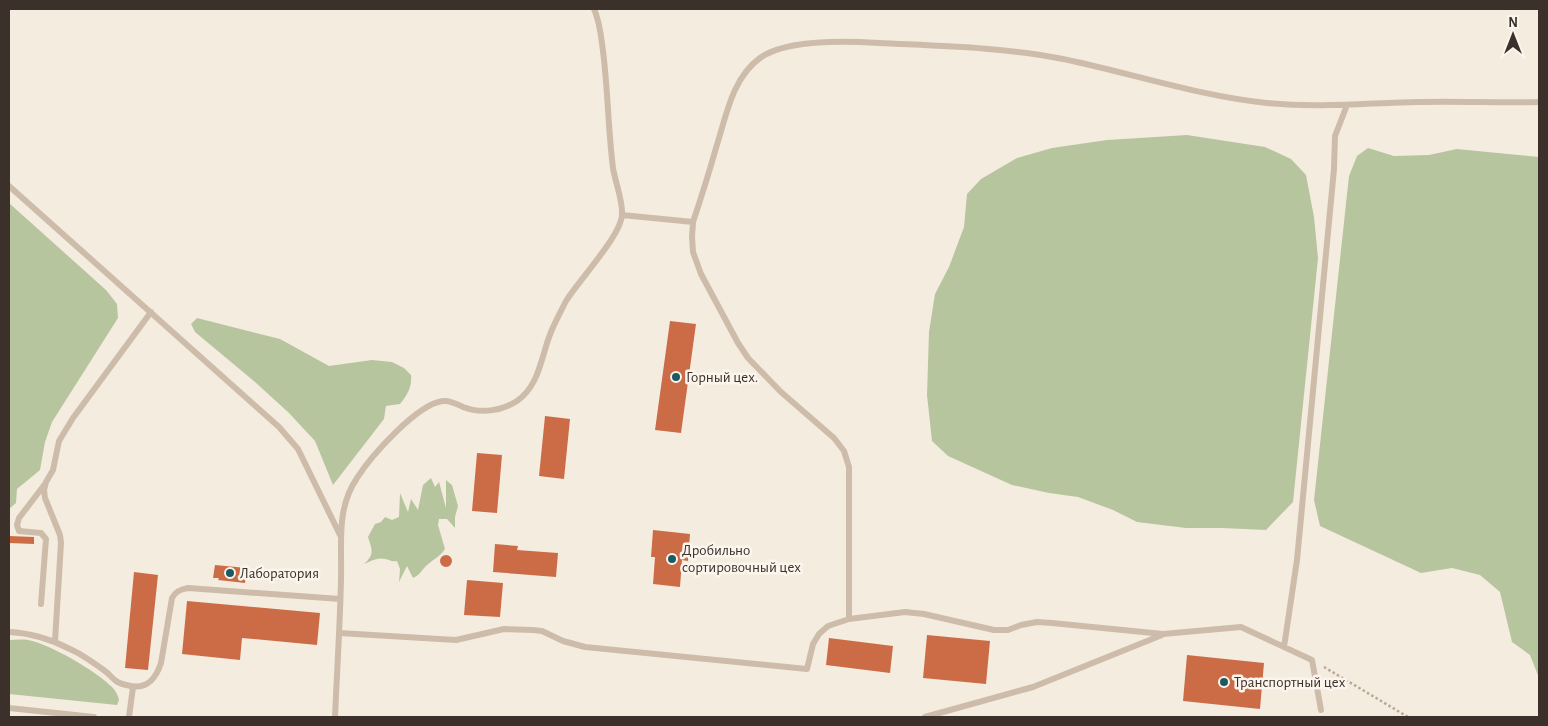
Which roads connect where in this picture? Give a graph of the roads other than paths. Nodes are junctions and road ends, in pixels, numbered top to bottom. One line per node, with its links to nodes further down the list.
1 (594, 9): 5 (lane)
2 (1539, 102): 3 (lane)
3 (1347, 104): 6 (lane); 17 (lane)
4 (9, 186): 7 (lane)
5 (622, 216): 6 (lane); 9 (lane)
6 (693, 222): 12 (lane)
7 (151, 312): 8 (lane); 9 (lane)
8 (46, 482): 11 (lane); 16 (lane)
9 (341, 536): 10 (lane)
10 (340, 599): 14 (lane); 18 (lane)
11 (41, 604)
12 (849, 620): 14 (lane); 15 (lane)
13 (9, 632): 16 (lane)
14 (339, 633): 23 (lane)
15 (1163, 634): 17 (lane); 24 (lane)
16 (55, 641): 18 (lane)
17 (1284, 647): 20 (lane)
18 (132, 687): 22 (lane)
19 (9, 708): 21 (lane)
20 (1321, 710)
21 (94, 717)
22 (129, 717)
23 (334, 717)
24 (925, 717)

